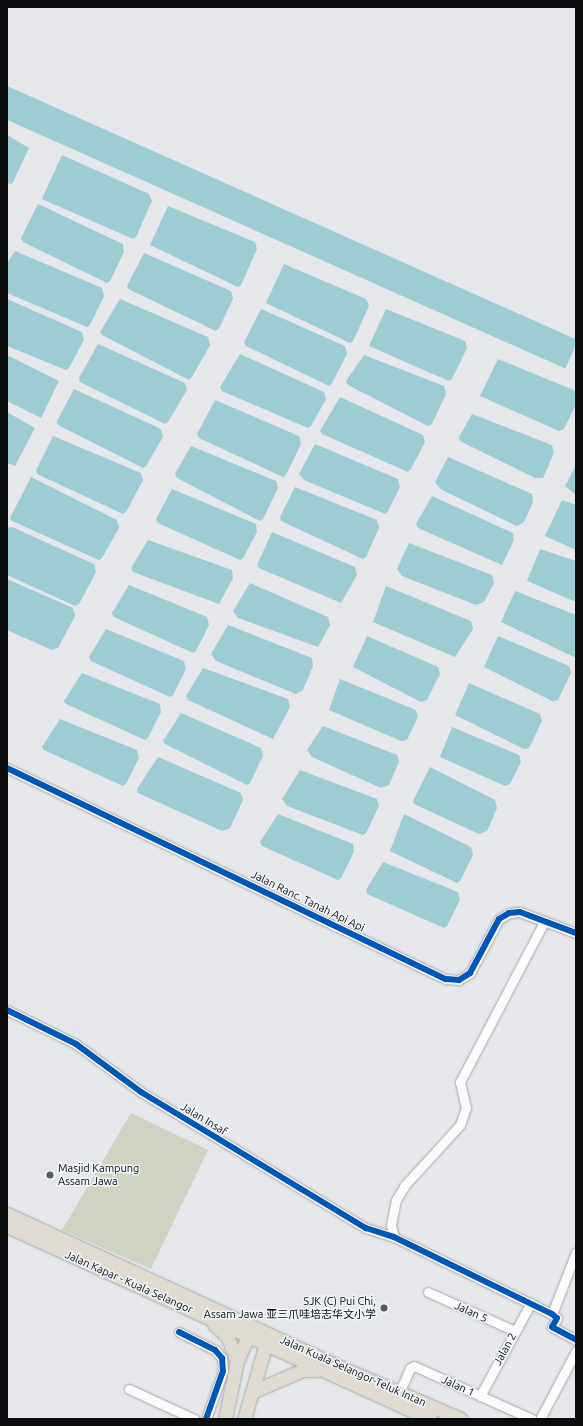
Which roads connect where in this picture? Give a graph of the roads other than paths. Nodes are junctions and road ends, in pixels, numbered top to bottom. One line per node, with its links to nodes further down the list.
1 (7, 768): 2 (street, Jalan Ranc. Tanah Api Api)
2 (544, 922): 3 (street, Jalan Ranc. Tanah Api Api); 7 (street)
3 (576, 933)
4 (7, 1010): 7 (street, Jalan Insaf)
5 (7, 1214): 13 (highway, Jalan Kapar - Kuala Selangor)
6 (7, 1226): 12 (highway, Jalan Kapar - Kuala Selangor)
7 (394, 1236): 10 (street, Jalan Insaf)
8 (576, 1252): 11 (street)
9 (428, 1292): 14 (street, Jalan 5)
10 (531, 1303): 11 (street, Jalan Insaf); 14 (street, Jalan 2)
11 (552, 1314): 16 (street)
12 (203, 1316): 13 (highway, Jalan Kapar - Kuala Selangor); 19 (highway)
13 (249, 1329): 17 (highway, Jalan Kapar - Kuala Selangor); 19 (highway)
14 (515, 1331): 25 (street, Jalan 2)
15 (179, 1332): 27 (street)
16 (576, 1340)
17 (269, 1341): 21 (highway, Jalan Kuala Selangor-Teluk Intan); 23 (highway); 24 (highway, Jalan Kuala Selangor-Teluk Intan)
18 (576, 1351): 20 (street)
19 (237, 1361): 28 (highway)
20 (572, 1366): 33 (street)
21 (319, 1370): 23 (highway); 30 (highway, Jalan Kuala Selangor-Teluk Intan)
22 (129, 1389): 26 (street)
23 (254, 1391): 29 (highway)
24 (399, 1393): 25 (street, Jalan 1); 31 (highway, Jalan Kuala Selangor-Teluk Intan)
25 (480, 1396): 32 (street, Jalan 1)
26 (194, 1419)
27 (206, 1419)
28 (225, 1419)
29 (244, 1419)
30 (430, 1419)
31 (461, 1419)
32 (532, 1419)
33 (540, 1419)

